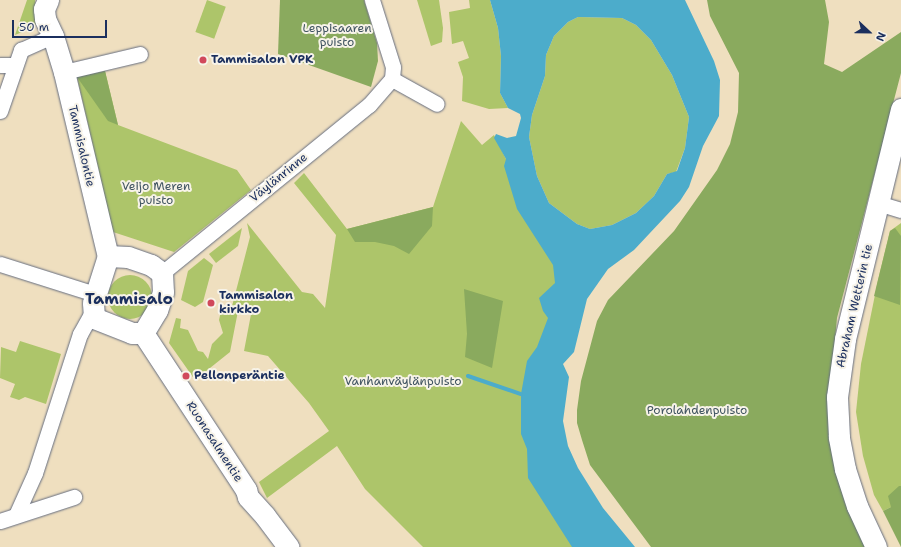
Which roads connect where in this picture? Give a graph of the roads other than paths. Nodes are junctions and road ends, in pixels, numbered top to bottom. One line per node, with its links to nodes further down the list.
1 (48, 0): 4 (street, Tammisalontie)
2 (51, 0): 4 (street, Tammisalontie)
3 (372, 0): 8 (street)
4 (54, 36): 6 (street); 7 (street, Tammisalontie)
5 (140, 54): 7 (street)
6 (7, 65): 11 (street)
7 (64, 72): 14 (street, Tammisalontie)
8 (392, 79): 9 (street); 16 (street, Väylänrinne)
9 (437, 104)
10 (901, 109): 12 (street, Abraham Wetterin tie)
11 (0, 111)
12 (878, 203): 13 (street); 23 (street, Abraham Wetterin tie)
13 (901, 210)
14 (108, 256): 16 (street); 17 (street)
15 (0, 264): 17 (street)
16 (162, 273): 18 (street)
17 (94, 303): 18 (street); 20 (street)
18 (143, 333): 22 (street, Ruonasalmentie)
19 (74, 497): 20 (street)
20 (16, 515): 21 (street)
21 (0, 521)
22 (288, 547)
23 (876, 547)

